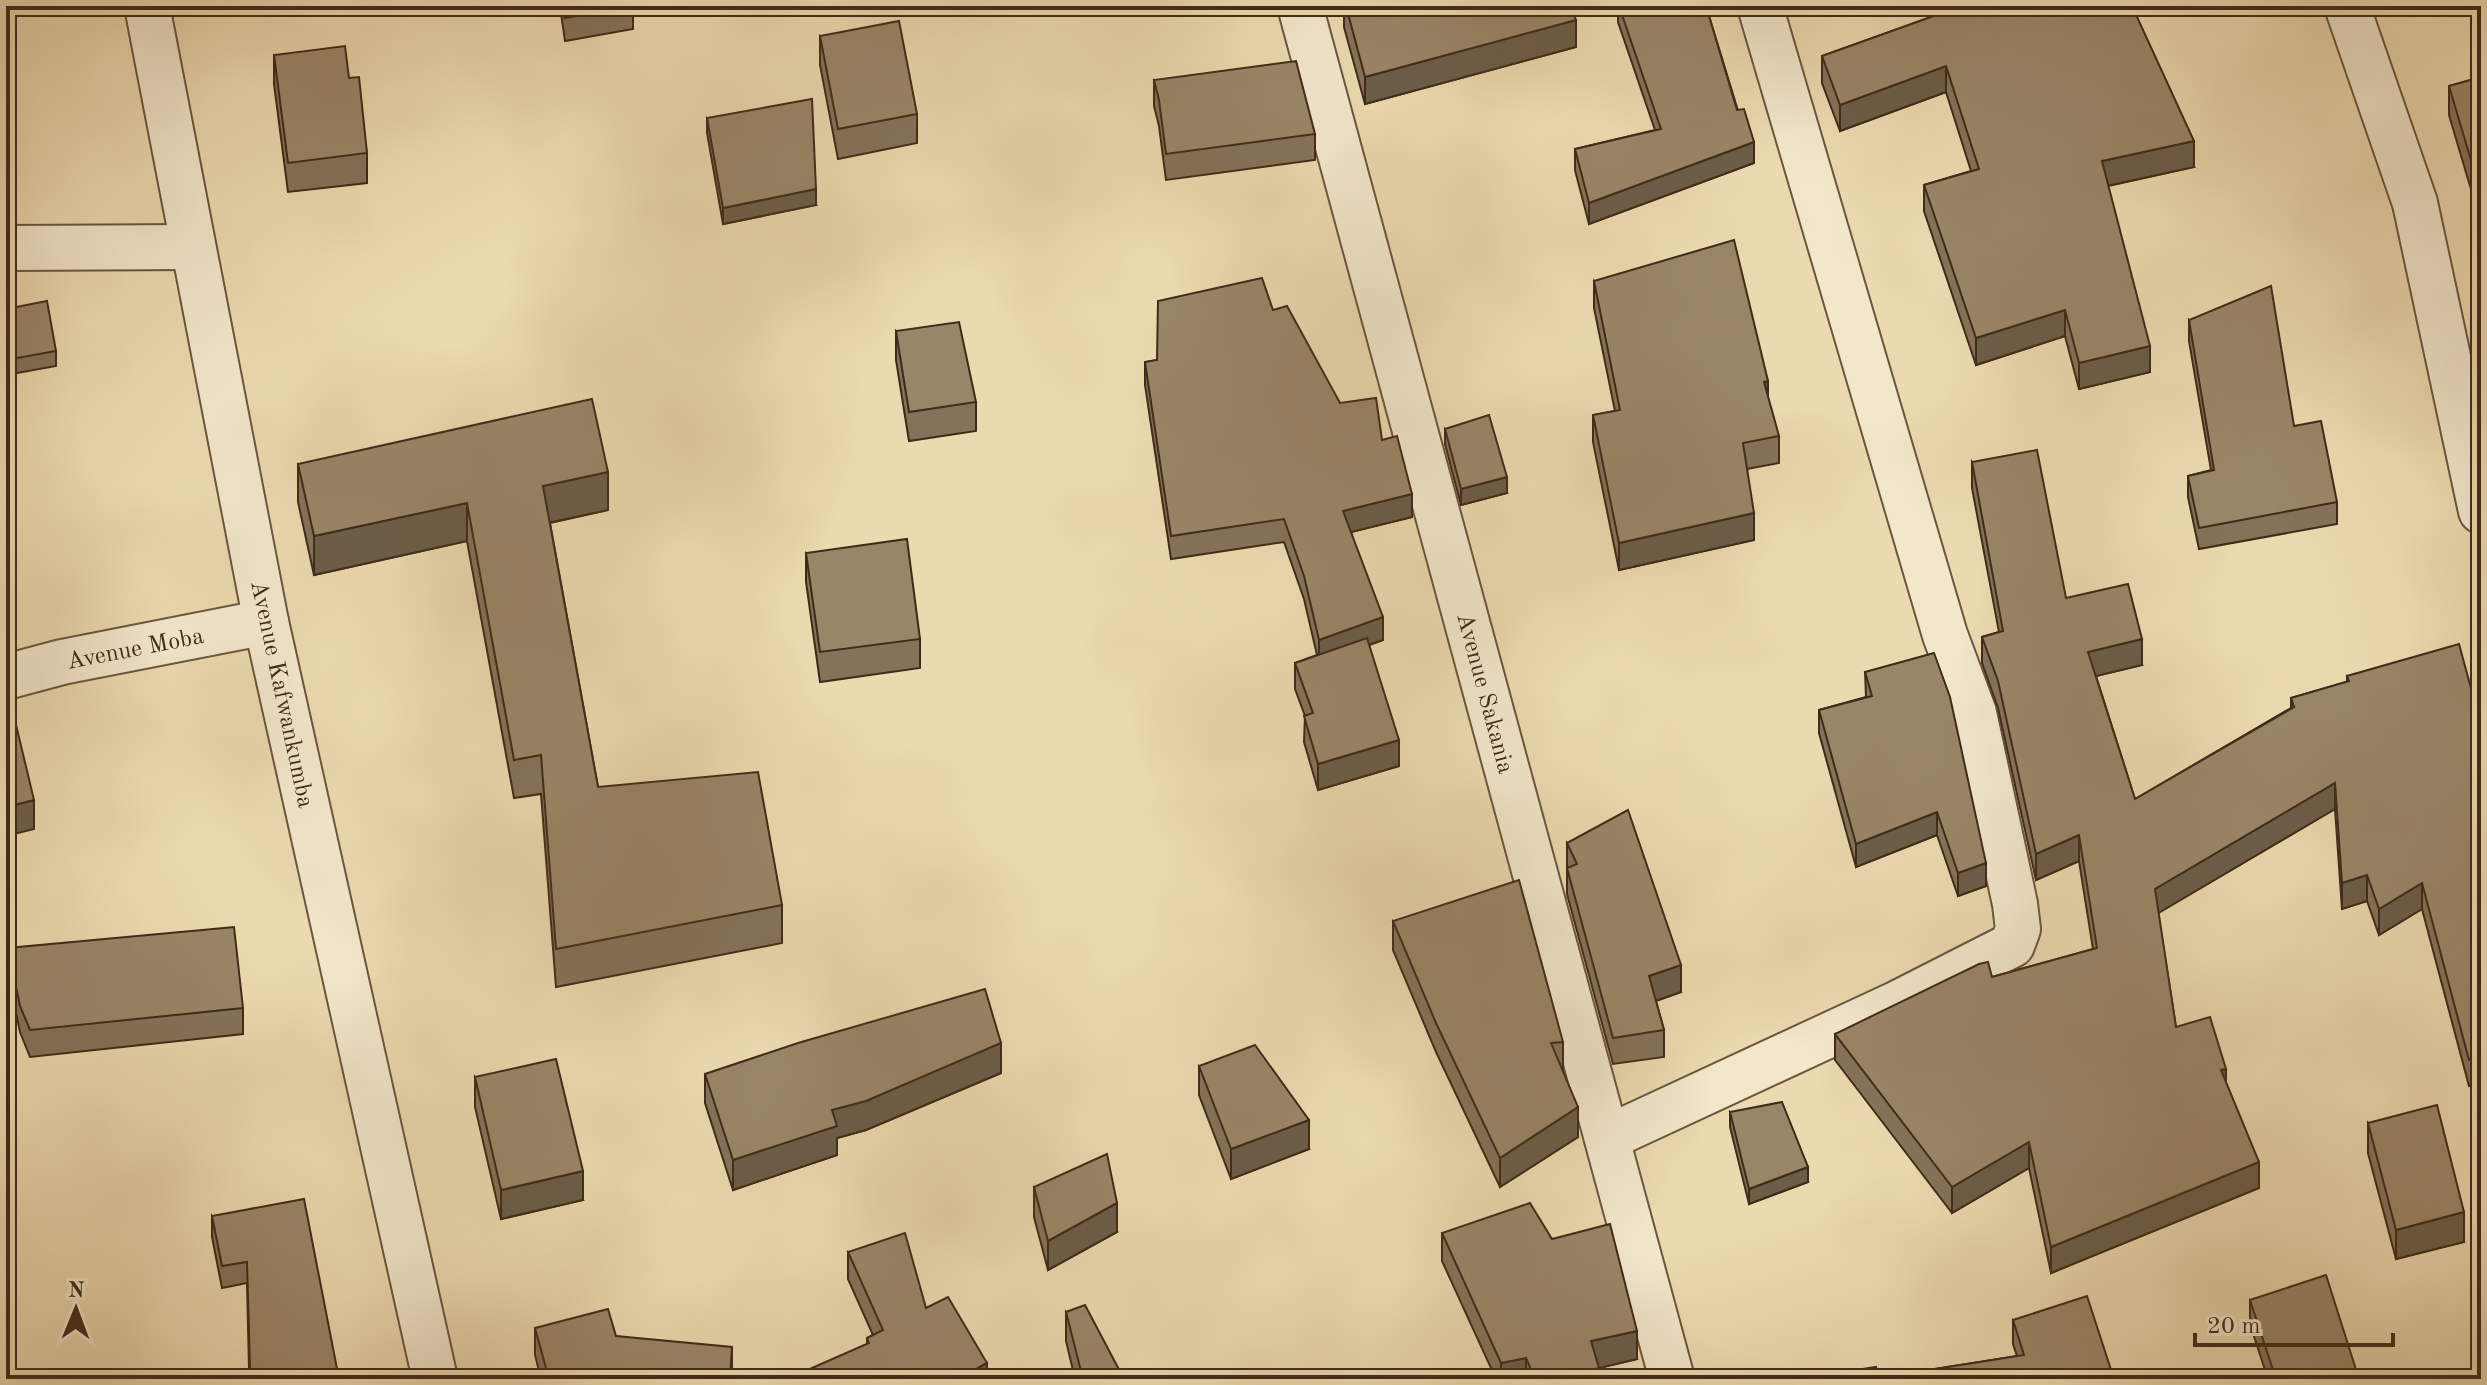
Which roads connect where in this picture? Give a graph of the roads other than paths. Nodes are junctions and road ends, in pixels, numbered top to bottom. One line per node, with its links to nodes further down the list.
1 (147, 6): 5 (street, Avenue Kafwankumba)
2 (1300, 6): 10 (street, Avenue Sakania)
3 (1760, 6): 10 (street)
4 (2347, 6): 7 (street)
5 (193, 247): 6 (street); 8 (street, Avenue Kafwankumba)
6 (6, 248)
7 (2481, 511)
8 (266, 622): 9 (street, Avenue Moba); 11 (street, Avenue Kafwankumba)
9 (6, 677)
10 (1607, 1138): 12 (street, Avenue Sakania)
11 (435, 1379)
12 (1672, 1379)

